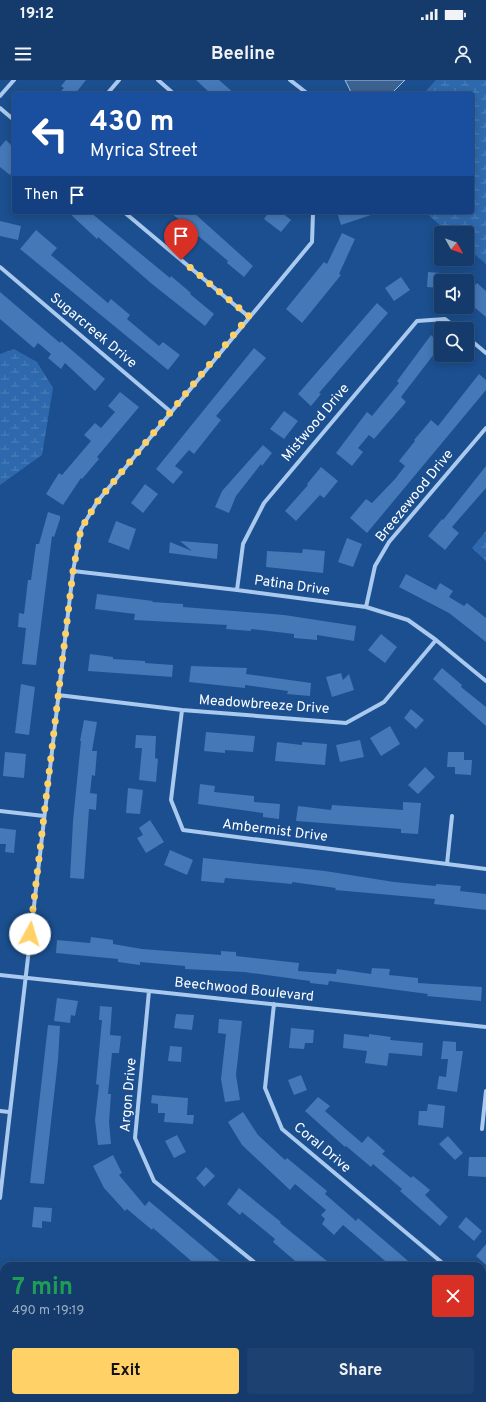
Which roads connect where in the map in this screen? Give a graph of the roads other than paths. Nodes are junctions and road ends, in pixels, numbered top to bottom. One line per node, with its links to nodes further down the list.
1 (14, 80): 8 (street)
2 (119, 80): 5 (street)
3 (158, 80): 6 (street)
4 (290, 80): 7 (street)
5 (109, 92)
6 (172, 92)
7 (305, 92)
8 (0, 96)
9 (0, 108): 10 (street)
10 (12, 118)
11 (126, 214): 14 (street)
12 (313, 214): 14 (street)
13 (0, 267): 18 (street, Sugarcreek Drive)
14 (249, 316): 18 (street)
15 (449, 322): 21 (street, Mistwood Drive)
16 (474, 343): 17 (street)
17 (486, 353)
18 (171, 412): 20 (street)
19 (486, 428): 22 (street, Breezewood Drive)
20 (73, 571): 21 (street, Patina Drive); 25 (street)
21 (237, 590): 22 (street, Patina Drive)
22 (366, 607): 23 (street, Patina Drive)
23 (436, 640): 24 (street, Patina Drive); 26 (street, Meadowbreeze Drive)
24 (486, 681)
25 (58, 695): 26 (street, Meadowbreeze Drive); 28 (street)
26 (182, 710): 30 (street, Ambermist Drive)
27 (0, 811): 28 (street)
28 (44, 816): 33 (street)
29 (452, 816): 30 (street)
30 (447, 864): 31 (street, Ambermist Drive)
31 (486, 869)
32 (0, 975): 33 (street, Beechwood Boulevard)
33 (25, 978): 34 (street, Beechwood Boulevard); 39 (street)
34 (149, 992): 35 (street, Beechwood Boulevard); 42 (street, Argon Drive)
35 (274, 1004): 36 (street, Beechwood Boulevard); 43 (street, Coral Drive)
36 (486, 1027)
37 (486, 1091): 40 (street)
38 (0, 1111): 39 (street)
39 (10, 1112): 41 (street)
40 (482, 1129)
41 (0, 1198)
42 (254, 1262)
43 (441, 1262)

